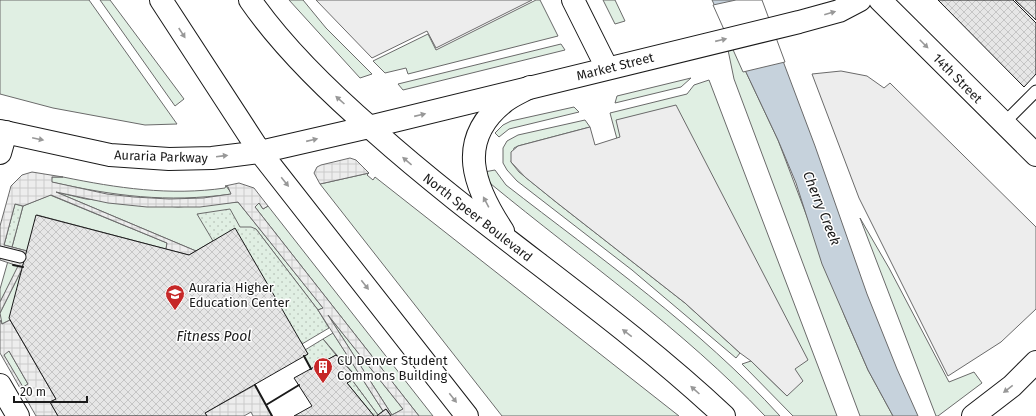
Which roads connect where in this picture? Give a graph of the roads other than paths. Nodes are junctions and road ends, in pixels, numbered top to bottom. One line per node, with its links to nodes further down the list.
1 (161, 0): 12 (main road, one-way to 12)
2 (250, 0): 10 (main road, North Speer Boulevard, one-way to 2)
3 (573, 0): 6 (main road)
4 (860, 0): 6 (main road, Market Street, one-way to 4)
5 (880, 0): 9 (main road, 14th Street, one-way to 9)
6 (607, 68): 7 (main road, Market Street)
7 (530, 86): 10 (main road, Market Street, one-way to 7); 15 (main road, one-way to 7)
8 (1036, 91): 9 (lane)
9 (1004, 123): 14 (main road, 14th Street)
10 (369, 126): 12 (main road, Auraria Parkway, one-way to 10); 15 (main road, North Speer Boulevard, one-way to 10)
11 (3, 131): 12 (main road, Auraria Parkway, one-way to 12); 13 (main road)
12 (260, 152): 21 (main road, one-way to 21)
13 (0, 153)
14 (1036, 155)
15 (514, 246): 22 (main road, North Speer Boulevard, one-way to 15)
16 (0, 252): 17 (lane)
17 (20, 257)
18 (1036, 362): 23 (main road, one-way to 23)
19 (0, 385): 20 (main road)
20 (18, 416)
21 (467, 416)
22 (724, 416)
23 (973, 416)

